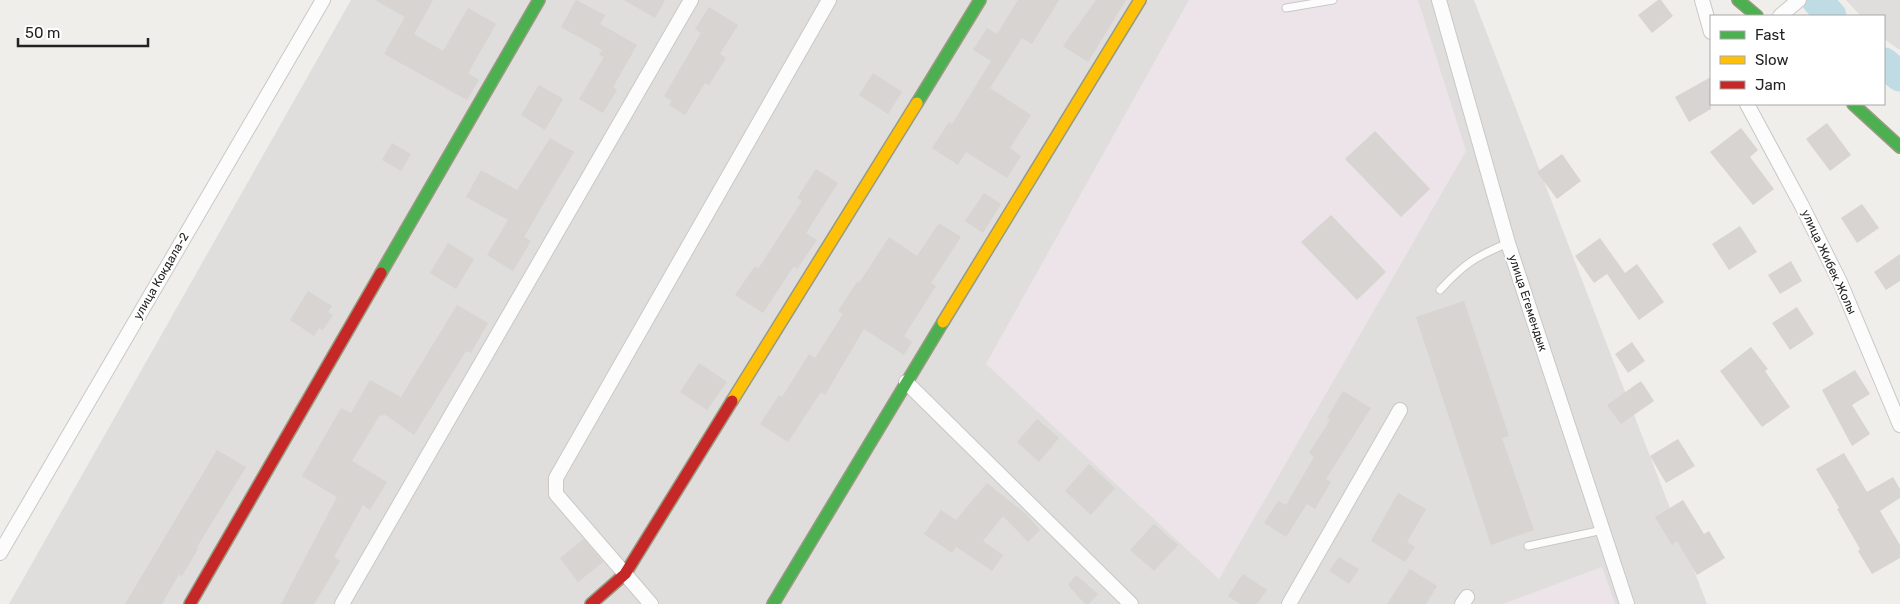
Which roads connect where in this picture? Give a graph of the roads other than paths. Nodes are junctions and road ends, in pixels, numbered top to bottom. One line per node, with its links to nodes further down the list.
1 (323, 0): 26 (street, улица Кокдала-2)
2 (539, 0): 28 (street)
3 (691, 0): 29 (street)
4 (829, 0): 27 (street)
5 (980, 0): 27 (street)
6 (1140, 0): 21 (street)
7 (1333, 0): 12 (lane)
8 (1439, 0): 19 (street, улица Егемендык)
9 (1702, 0): 15 (street)
10 (1738, 0): 13 (street)
11 (1796, 3): 14 (street)
12 (1286, 8)
13 (1756, 15)
14 (1781, 15)
15 (1710, 28)
16 (1748, 105): 23 (street, улица Жибек Жолы)
17 (1854, 105): 18 (street)
18 (1900, 147)
19 (1508, 243): 20 (lane); 24 (street, улица Егемендык)
20 (1440, 290)
21 (906, 382): 32 (street); 33 (street)
22 (1400, 410): 34 (street)
23 (1900, 425)
24 (1603, 530): 25 (lane); 35 (street, улица Егемендык)
25 (1528, 546)
26 (0, 553)
27 (625, 574): 30 (street); 31 (street)
28 (190, 604)
29 (342, 604)
30 (591, 604)
31 (651, 604)
32 (773, 604)
33 (1131, 604)
34 (1289, 604)
35 (1627, 604)

